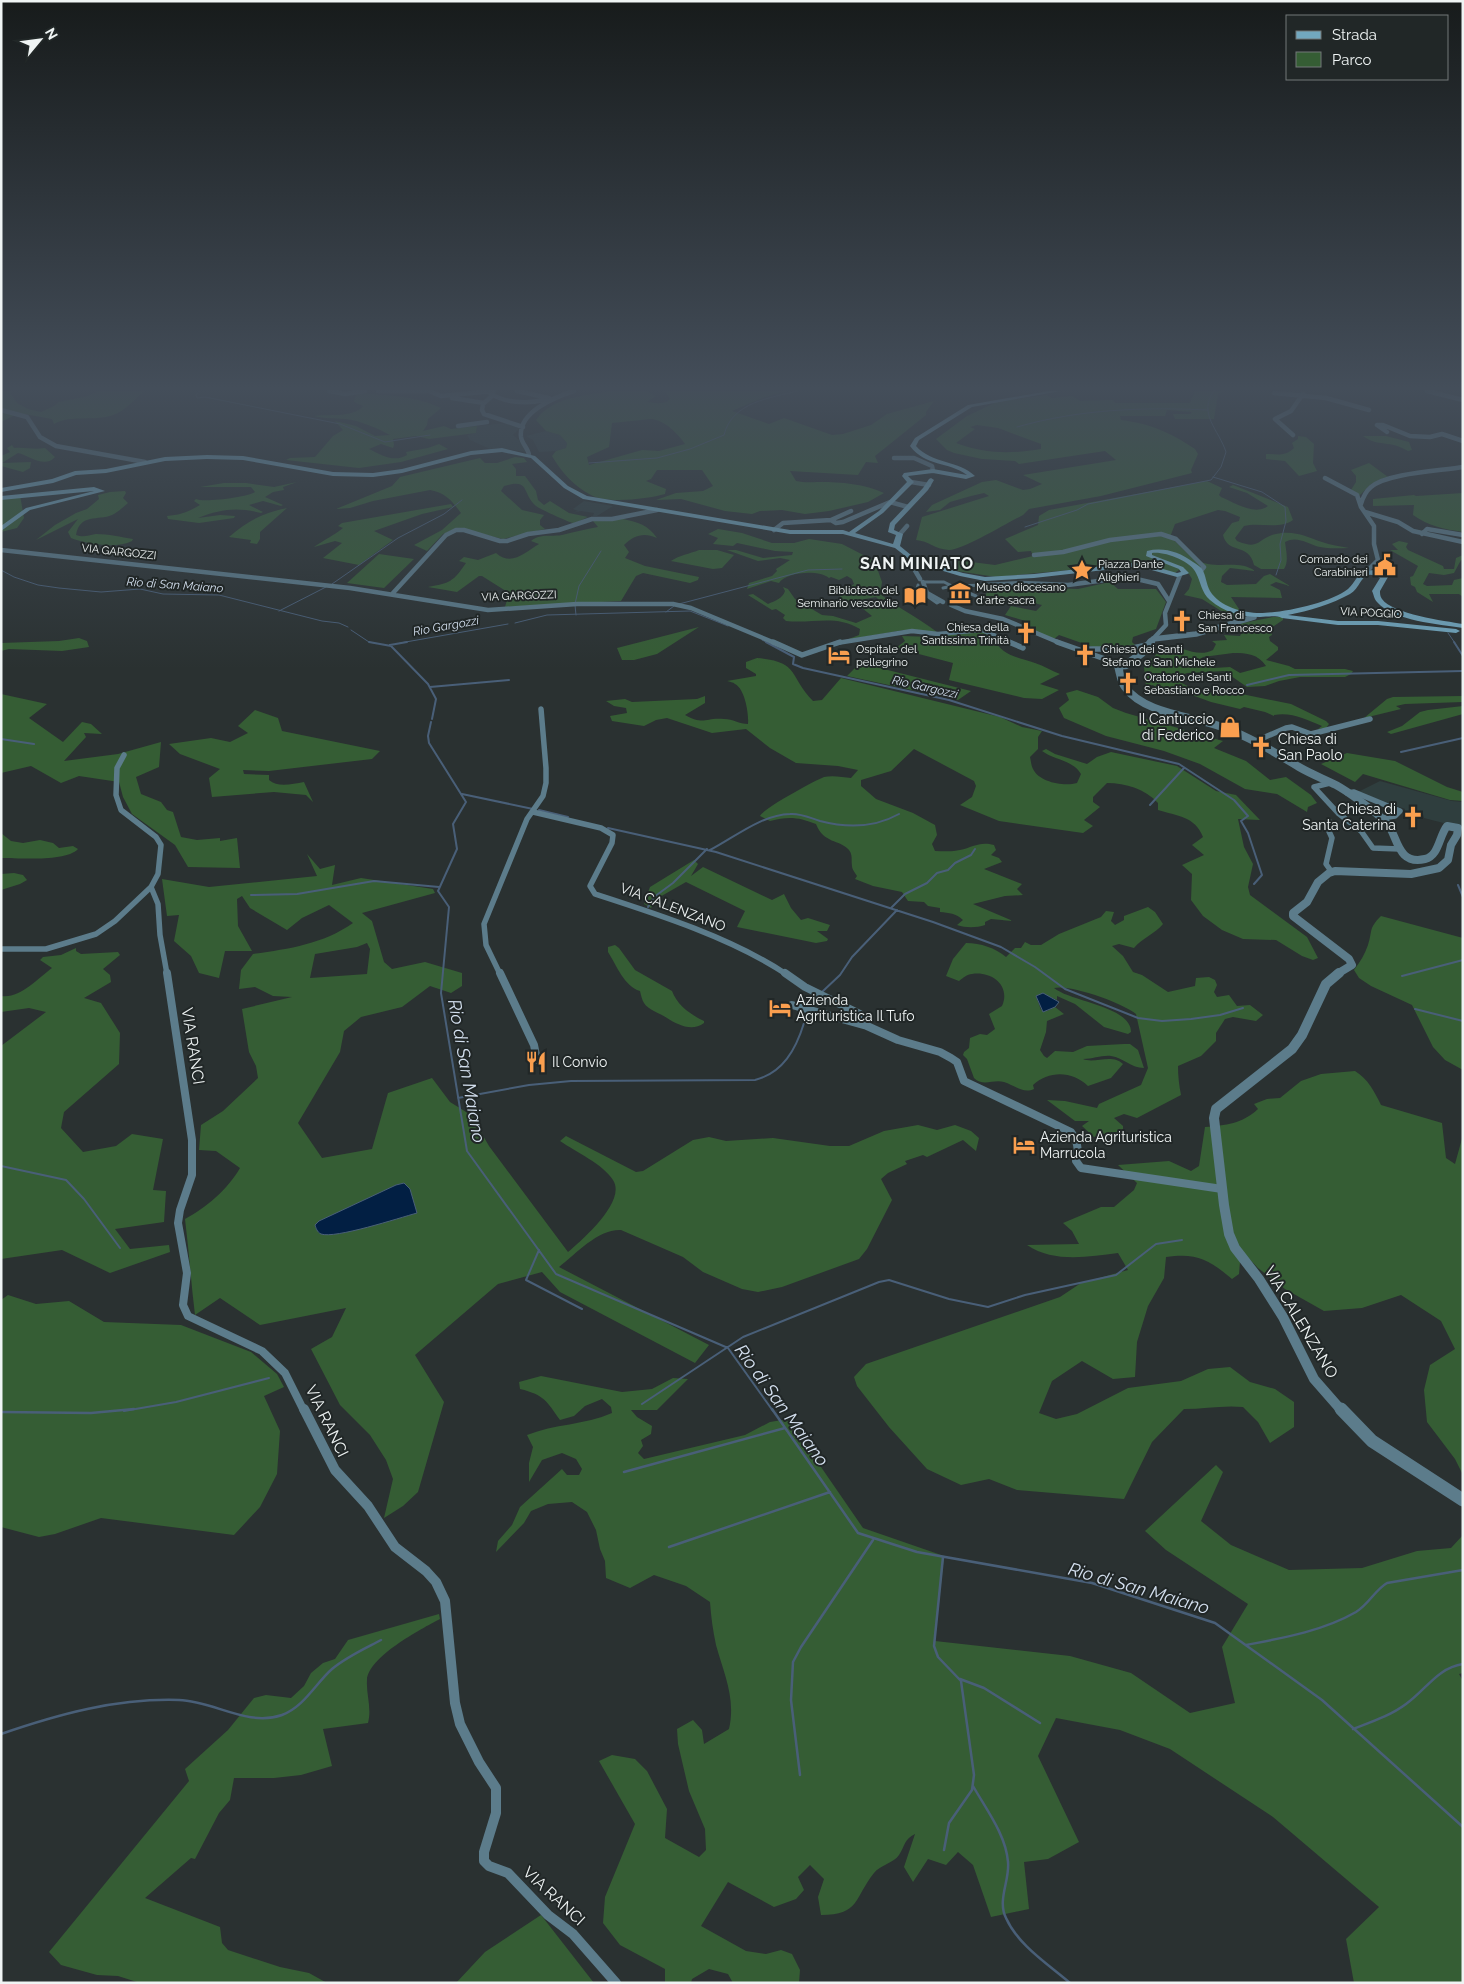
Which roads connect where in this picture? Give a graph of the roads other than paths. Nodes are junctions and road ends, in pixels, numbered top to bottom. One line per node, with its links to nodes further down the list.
1 (38, 484): 7 (main road)
2 (562, 484): 12 (main road)
3 (909, 484): 9 (main road)
4 (925, 484): 11 (main road)
5 (1336, 484): 10 (street)
6 (1379, 484): 10 (street)
7 (1, 490)
8 (1, 498): 17 (main road)
9 (890, 502): 11 (street); 15 (street); 19 (main road)
10 (1361, 504): 14 (street)
11 (908, 507): 20 (main road)
12 (657, 510): 18 (main road); 37 (street)
13 (851, 511): 15 (street)
14 (1364, 512): 21 (street); 29 (street)
15 (834, 522): 18 (street)
16 (908, 526): 20 (street)
17 (1, 529)
18 (774, 530): 19 (main road)
19 (850, 534): 24 (main road)
20 (900, 534): 24 (main road)
21 (1422, 534): 22 (street); 23 (street)
22 (1463, 535)
23 (1463, 542)
24 (896, 546): 27 (main road)
25 (1, 550): 37 (street, VIA GARGOZZI)
26 (1034, 555): 28 (street)
27 (915, 561): 31 (main road); 32 (street)
28 (1200, 572): 30 (main road); 44 (main road)
29 (1366, 572): 43 (main road); 45 (main road)
30 (1180, 575): 31 (main road); 41 (street)
31 (1004, 578): 33 (street)
32 (921, 582): 35 (street); 40 (street)
33 (1070, 584): 34 (street); 41 (street)
34 (986, 585): 35 (street)
35 (952, 586): 36 (street); 38 (street); 39 (street)
36 (943, 588)
37 (393, 593): 49 (street, VIA GARGOZZI)
38 (942, 593)
39 (976, 596)
40 (942, 601)
41 (1169, 602): 47 (street)
42 (951, 605): 50 (street)
43 (1278, 615): 44 (main road); 46 (main road, VIA POGGIO)
44 (1255, 616): 47 (street)
45 (1463, 626)
46 (1463, 631)
47 (1153, 639): 48 (street)
48 (1147, 645): 50 (street); 51 (street)
49 (1023, 648)
50 (1074, 648): 52 (street)
51 (1126, 665): 52 (street); 53 (street)
52 (1118, 666): 53 (street)
53 (1122, 678): 56 (street)
54 (541, 709): 60 (street)
55 (1370, 719): 56 (street)
56 (1256, 741): 58 (street)
57 (124, 755): 65 (street)
58 (1330, 783): 59 (street); 63 (street)
59 (1347, 793): 61 (street); 61 (street)
60 (532, 812): 68 (street, VIA CALENZANO); 69 (street)
61 (1382, 818): 63 (street)
62 (1329, 821): 64 (street)
63 (1398, 849): 64 (street)
64 (1331, 871): 70 (street, VIA CALENZANO)
65 (151, 887): 66 (street); 72 (street, VIA RANCI)
66 (1, 949)
67 (792, 1005): 68 (street, VIA CALENZANO)
68 (867, 1026): 70 (street, VIA CALENZANO)
69 (537, 1060)
70 (1222, 1189): 71 (street, VIA CALENZANO)
71 (1463, 1500)
72 (616, 1983)

